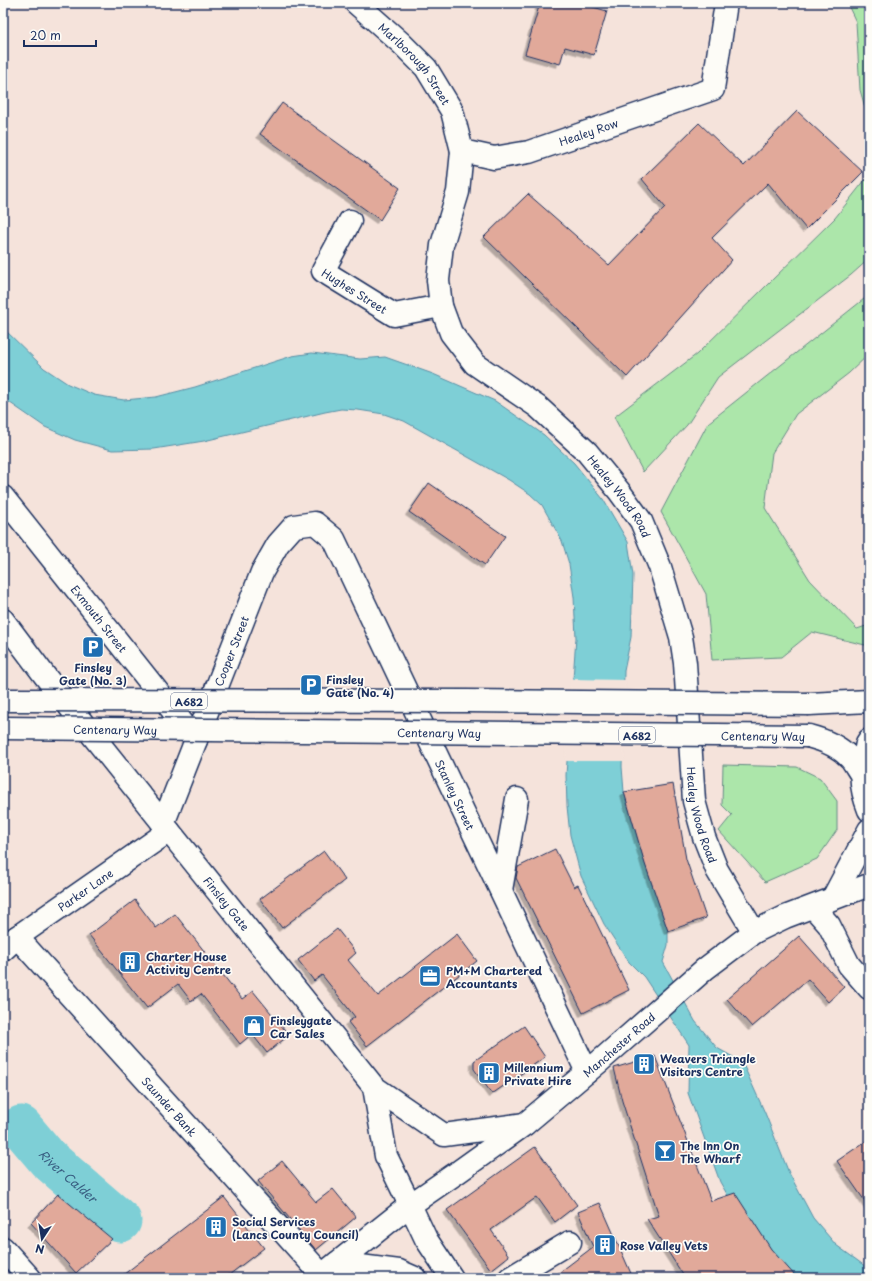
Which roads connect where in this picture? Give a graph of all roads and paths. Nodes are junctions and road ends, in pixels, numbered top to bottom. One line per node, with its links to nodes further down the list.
1 (356, 3): 3 (street, Marlborough Street)
2 (726, 3): 4 (street, Healey Row)
3 (452, 110): 4 (street, Healey Wood Road)
4 (462, 151): 6 (street, Healey Wood Road)
5 (350, 221): 6 (street, Hughes Street)
6 (441, 306): 23 (street, Healey Wood Road)
7 (3, 497): 13 (street, Exmouth Street)
8 (315, 523): 13 (street, Cooper Street); 21 (street, Stanley Street)
9 (3, 620): 18 (street, Finsley Gate)
10 (3, 700): 11 (street, A682, bridge)
11 (869, 701)
12 (3, 728): 15 (street, Centenary Way / A682, bridge)
13 (196, 740): 18 (street, Cooper Street)
14 (869, 740): 15 (street)
15 (861, 774): 17 (street)
16 (517, 799): 21 (street)
17 (869, 810)
18 (166, 827): 24 (street, Parker Lane); 27 (street, Finsley Gate)
19 (869, 830): 22 (street)
20 (869, 885): 22 (street, Manchester Road)
21 (501, 890): 26 (street, Stanley Street)
22 (823, 903): 23 (street, Manchester Road); 25 (street)
23 (754, 932): 26 (street, Manchester Road)
24 (10, 944): 32 (street, Saunder Bank)
25 (869, 988)
26 (587, 1072): 28 (street, Manchester Road)
27 (374, 1087): 28 (street); 29 (street, Finsley Gate)
28 (524, 1124): 29 (street, Manchester Road)
29 (410, 1205): 32 (street, Manchester Road); 35 (street, Finsley Gate)
30 (570, 1242): 36 (street)
31 (4, 1251): 33 (street)
32 (325, 1272): 34 (street)
33 (30, 1278)
34 (415, 1278)
35 (452, 1278)
36 (510, 1278)

